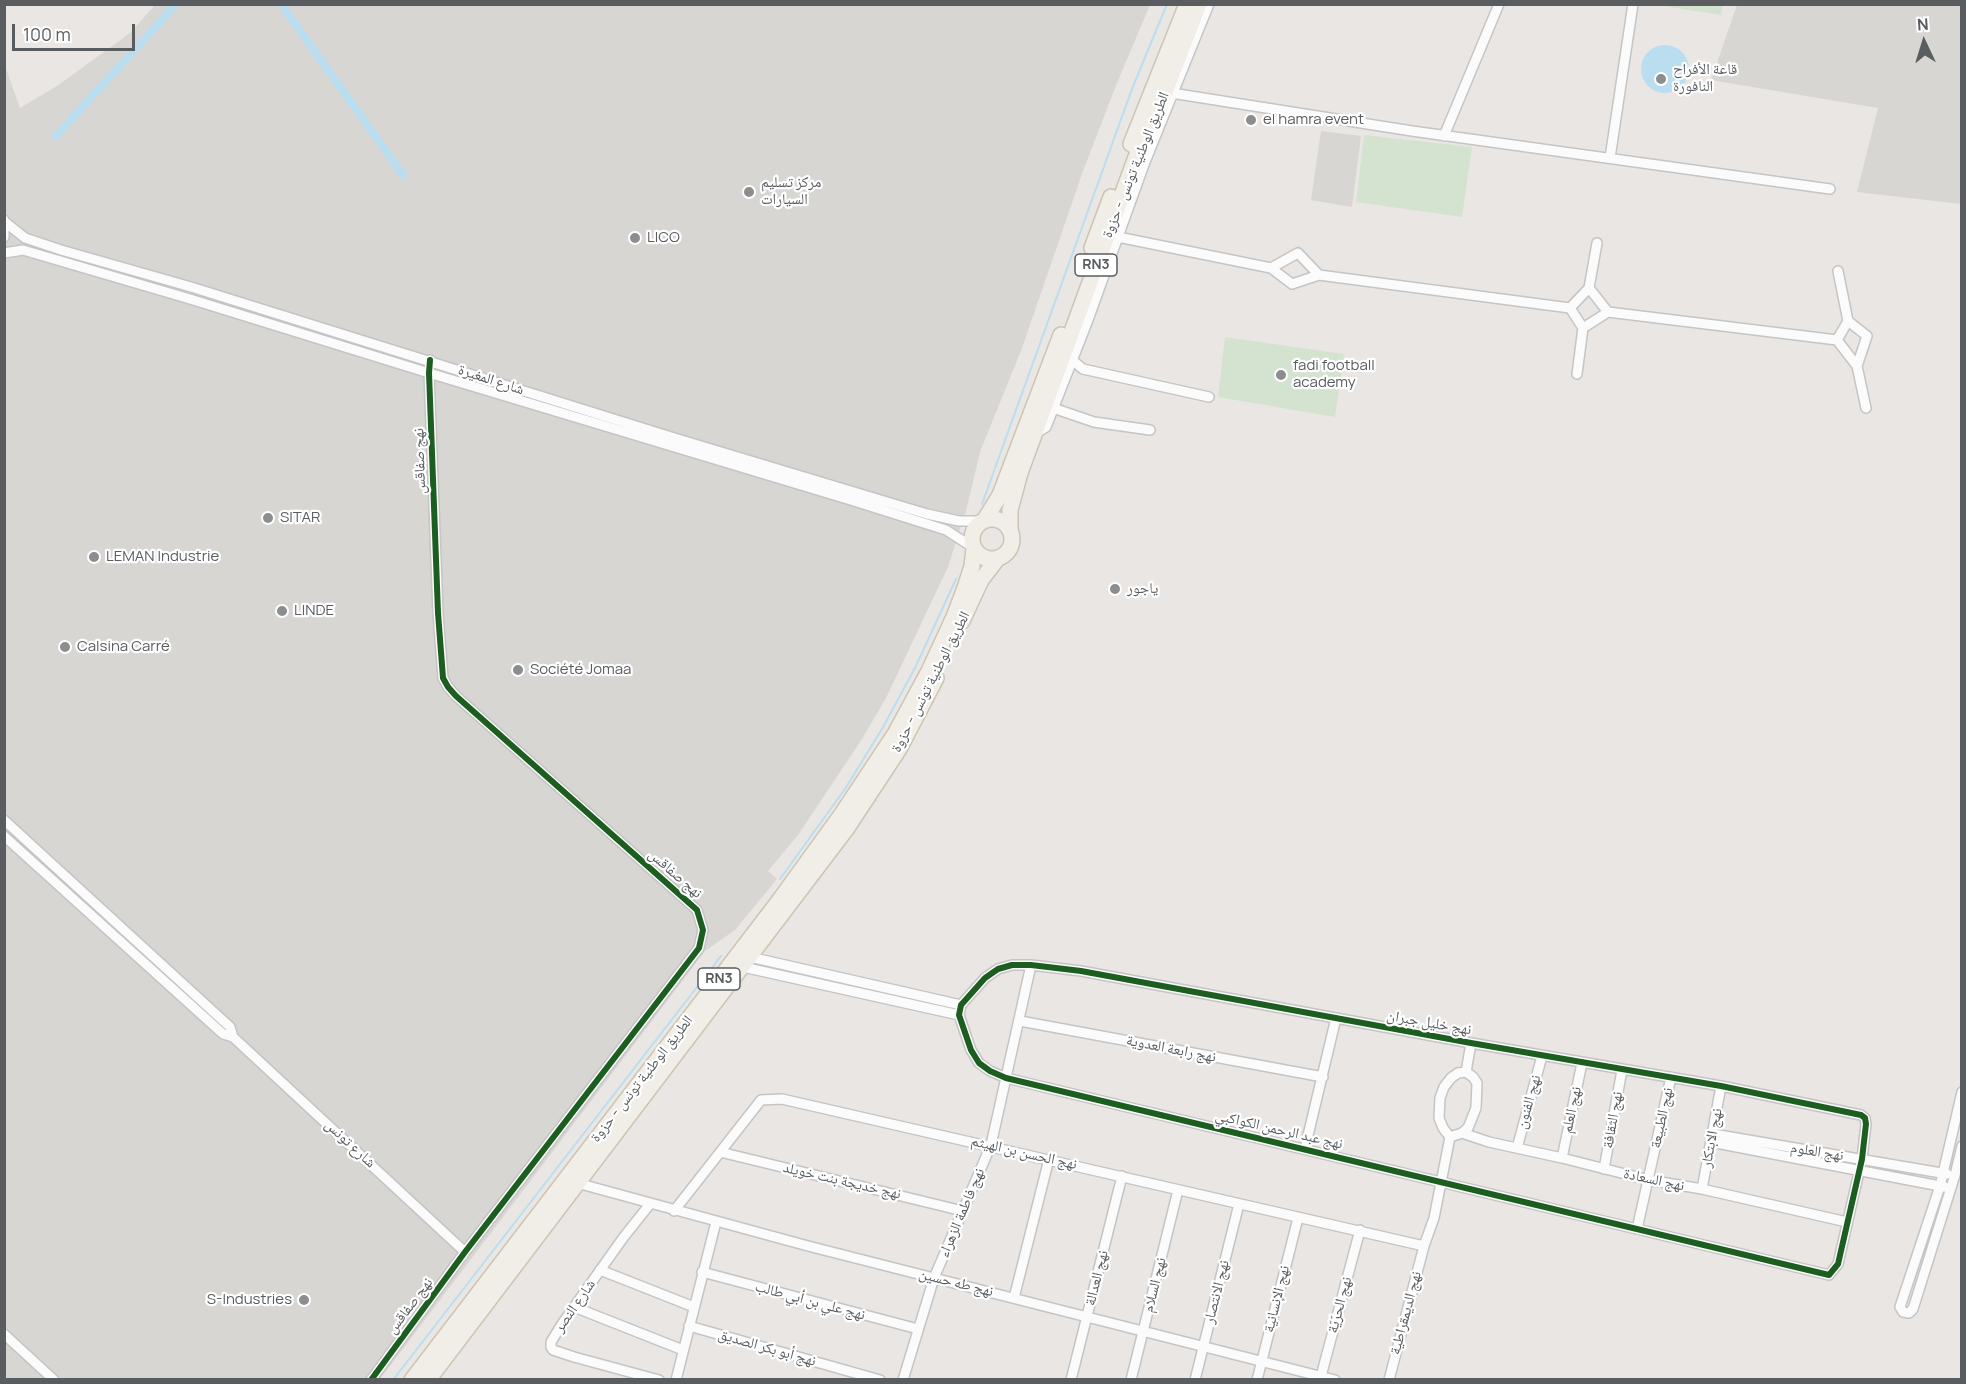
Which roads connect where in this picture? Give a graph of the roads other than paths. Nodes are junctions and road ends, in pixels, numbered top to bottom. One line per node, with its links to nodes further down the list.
1 (1187, 4): 34 (main road, الطريق الوطنية تونس - حزوة / RN3)
2 (1199, 4): 6 (main road, الطريق الوطنية تونس - حزوة / RN3)
3 (1209, 4): 6 (street)
4 (1499, 4): 7 (street)
5 (1633, 4): 8 (street)
6 (1168, 93): 7 (street); 12 (street); 33 (main road, الطريق الوطنية تونس - حزوة / RN3)
7 (1444, 135): 8 (street)
8 (1610, 158): 9 (street)
9 (1830, 189)
10 (5, 221): 11 (street); 24 (street, شارع المغيرة)
11 (4, 237)
12 (1118, 237): 15 (street); 25 (street)
13 (1597, 243): 18 (street)
14 (4, 253): 27 (street, شارع المغيرة)
15 (1271, 268): 17 (street); 17 (street)
16 (1838, 271): 21 (street)
17 (1319, 275): 19 (street)
18 (1589, 288): 19 (street); 20 (street)
19 (1570, 308): 22 (street)
20 (1608, 312): 22 (street); 23 (street)
21 (1848, 321): 23 (street); 26 (street)
22 (1583, 328): 28 (street)
23 (1837, 340): 26 (street)
24 (430, 360): 27 (street, نهج صفاقس); 34 (street, شارع المغيرة)
25 (1072, 360): 29 (street); 30 (street)
26 (1857, 366): 31 (street)
27 (429, 373): 36 (street, شارع المغيرة); 89 (street, نهج صفاقس)
28 (1577, 374)
29 (1209, 397)
30 (1053, 408): 32 (street); 33 (street)
31 (1866, 408)
32 (1150, 430)
33 (1035, 434): 35 (main road, الطريق الوطنية تونس - حزوة / RN3)
34 (984, 521): 35 (main road); 36 (main road, RN3)
35 (1010, 531): 37 (main road, RN3)
36 (974, 548): 37 (main road); 107 (main road, الطريق الوطنية تونس - حزوة / RN3)
37 (998, 558): 40 (main road, الطريق الوطنية تونس - حزوة / RN3)
38 (4, 820): 45 (street)
39 (4, 836): 45 (street)
40 (747, 962): 42 (street); 74 (main road, الطريق الوطنية تونس - حزوة / RN3)
41 (1031, 965): 42 (street, نهج خليل جبران); 43 (street, نهج خليل جبران); 44 (street, نهج فاطمة الزهراء)
42 (960, 1010): 53 (street, نهج عبد الرحمن الكواكبي)
43 (1336, 1018): 46 (street, نهج خليل جبران); 51 (street)
44 (1020, 1021): 51 (street, نهج رابعة العدوية); 53 (street, نهج فاطمة الزهراء)
45 (226, 1030): 89 (street, شارع تونس)
46 (1471, 1043): 47 (street, نهج خليل جبران); 50 (street)
47 (1542, 1056): 48 (street, نهج خليل جبران); 62 (street, نهج الفنون)
48 (1582, 1063): 49 (street, نهج خليل جبران); 64 (street, نهج العلم)
49 (1622, 1070): 52 (street, نهج خليل جبران); 67 (street, نهج الثقافة)
50 (1466, 1072): 56 (street); 57 (street)
51 (1323, 1077): 61 (street)
52 (1671, 1077): 54 (street, نهج خليل جبران); 72 (street, نهج الطبيعة)
53 (1006, 1078): 59 (street, نهج فاطمة الزهراء); 61 (street, نهج عبد الرحمن الكواكبي)
54 (1722, 1086): 58 (street, نهج الابتكار); 66 (street, نهج خليل جبران)
55 (1962, 1092): 69 (street)
56 (1462, 1133): 57 (street); 62 (street, نهج السعادة)
57 (1450, 1137): 73 (street, نهج الديمقراطية)
58 (1712, 1138): 66 (street, نهج العلوم); 68 (street, نهج العلوم); 76 (street, نهج الابتكار)
59 (991, 1145): 63 (street, نهج الحسن بن الهيثم); 65 (street, نهج الحسن بن الهيثم); 82 (street, نهج فاطمة الزهراء)
60 (1962, 1146): 70 (street)
61 (1305, 1148): 73 (street, نهج عبد الرحمن الكواكبي)
62 (1516, 1148): 64 (street, نهج السعادة)
63 (720, 1152): 81 (street, نهج الحسن بن الهيثم); 82 (street, نهج خديجة بنت خويلد)
64 (1562, 1158): 67 (street, نهج السعادة)
65 (1049, 1159): 71 (street, نهج الحسن بن الهيثم); 93 (street)
66 (1862, 1159): 68 (street, نهج خليل جبران); 69 (street, نهج العلوم)
67 (1604, 1169): 72 (street, نهج السعادة)
68 (1859, 1170): 75 (street, نهج العلوم); 85 (street, نهج خليل جبران)
69 (1943, 1173): 70 (street, نهج العلوم); 75 (street)
70 (1955, 1175): 77 (street)
71 (1122, 1176): 78 (street, نهج الحسن بن الهيثم); 96 (street, نهج العدالة)
72 (1649, 1180): 76 (street, نهج السعادة); 86 (street, نهج الطبيعة)
73 (1440, 1182): 86 (street, نهج عبد الرحمن الكواكبي); 88 (street, نهج الديمقراطية)
74 (577, 1183): 79 (street, نهج طه حسين); 108 (main road, الطريق الوطنية تونس - حزوة / RN3)
75 (1940, 1186): 77 (street, نهج العلوم); 77 (street)
76 (1702, 1189): 85 (street, نهج السعادة)
77 (1951, 1189)
78 (1178, 1190): 80 (street, نهج الحسن بن الهيثم); 99 (street, نهج السلام)
79 (650, 1204): 81 (street, نهج طه حسين); 90 (street, شارع النصر)
80 (1239, 1204): 83 (street, نهج الحسن بن الهيثم); 101 (street, نهج الانتصار)
81 (674, 1211): 84 (street, نهج طه حسين)
82 (963, 1211): 92 (street, نهج فاطمة الزهراء)
83 (1298, 1218): 87 (street, نهج الحسن بن الهيثم); 103 (street, نهج الإنسانية)
84 (716, 1222): 91 (street); 92 (street, نهج طه حسين)
85 (1847, 1222): 86 (street, نهج عبد الرحمن الكواكبي)
86 (1637, 1229)
87 (1360, 1230): 88 (street, نهج الحسن بن الهيثم); 104 (street, نهج الحرّيّة)
88 (1424, 1246): 118 (street, نهج الديمقراطية)
89 (465, 1252): 106 (street, نهج صفاقس)
90 (600, 1270): 94 (street); 95 (street, شارع النصر)
91 (702, 1272): 94 (street); 98 (street, نهج علي بن أبي طالب)
92 (934, 1278): 93 (street, نهج طه حسين); 98 (street, نهج فاطمة الزهراء)
93 (1014, 1298): 96 (street, نهج طه حسين)
94 (694, 1306): 97 (street)
95 (574, 1307): 102 (street); 109 (street, شارع النصر)
96 (1088, 1316): 99 (street, نهج طه حسين); 113 (street, نهج العدالة)
97 (689, 1326): 102 (street); 111 (street, نهج أبو بكر الصديق)
98 (918, 1329): 112 (street, نهج فاطمة الزهراء)
99 (1144, 1330): 101 (street, نهج طه حسين); 114 (street, نهج السلام)
100 (4, 1334): 105 (street)
101 (1204, 1346): 103 (street, نهج طه حسين); 115 (street, نهج الانتصار)
102 (683, 1350): 110 (street)
103 (1262, 1360): 104 (street, نهج طه حسين); 116 (street, نهج الإنسانية)
104 (1320, 1378): 117 (street, نهج طه حسين)
105 (54, 1380)
106 (370, 1380)
107 (412, 1380)
108 (428, 1380)
109 (659, 1380)
110 (676, 1380)
111 (880, 1380)
112 (903, 1380)
113 (1071, 1380)
114 (1131, 1380)
115 (1195, 1380)
116 (1257, 1380)
117 (1335, 1380)
118 (1389, 1380)

